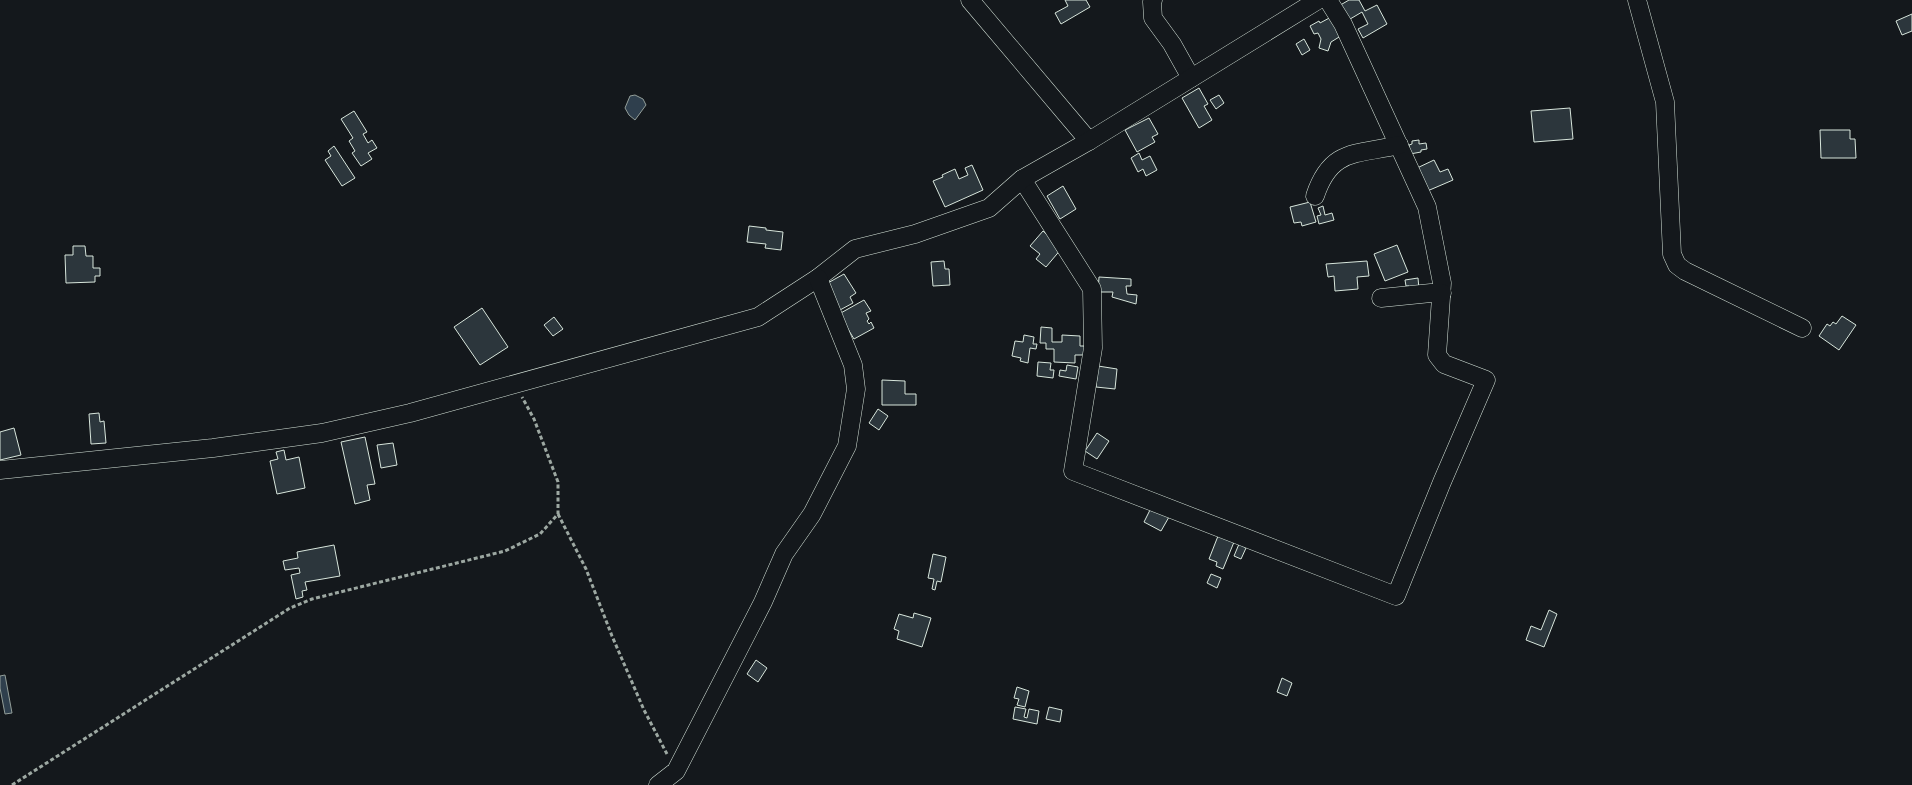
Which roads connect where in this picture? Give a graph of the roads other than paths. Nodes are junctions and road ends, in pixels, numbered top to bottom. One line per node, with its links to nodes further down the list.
1 (970, 0): 7 (street)
2 (1153, 0): 6 (street)
3 (1318, 0): 6 (street)
4 (1328, 0): 8 (street)
5 (1637, 0): 14 (street)
6 (1191, 78): 7 (street)
7 (1089, 141): 9 (street)
8 (1399, 145): 10 (street); 12 (street)
9 (1022, 179): 11 (street); 12 (street)
10 (1315, 196)
11 (818, 278): 15 (street); 16 (street)
12 (1442, 293): 13 (street)
13 (1381, 298)
14 (1802, 328)
15 (0, 470)
16 (658, 785)

